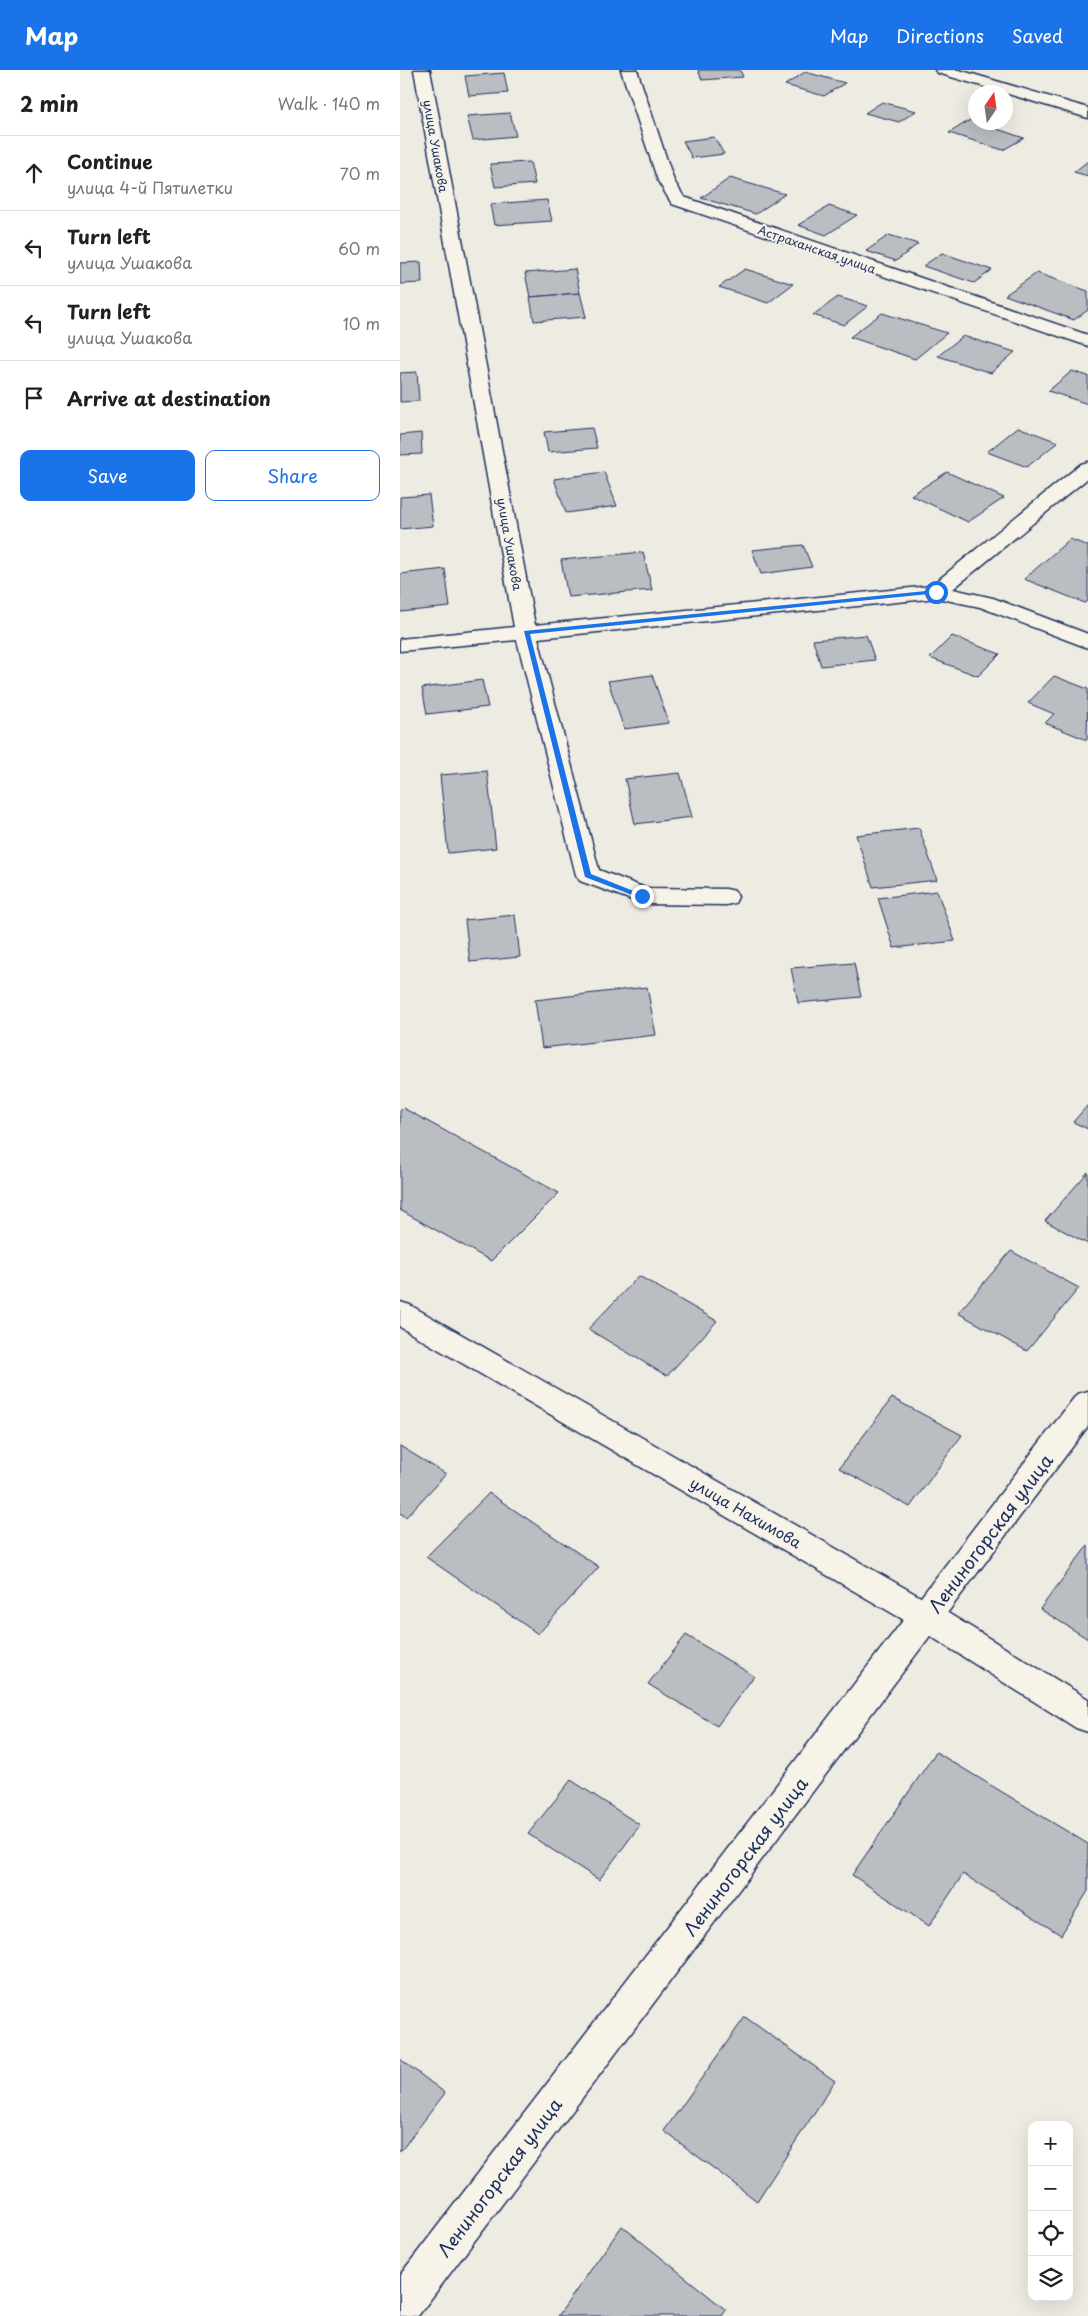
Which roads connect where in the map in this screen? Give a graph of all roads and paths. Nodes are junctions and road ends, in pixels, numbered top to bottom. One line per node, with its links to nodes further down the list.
1 (422, 70): 8 (street, улица Ушакова)
2 (630, 70): 5 (street, Астраханская улица)
3 (943, 70): 4 (street)
4 (1088, 113)
5 (1088, 341)
6 (1088, 468): 7 (street)
7 (936, 592): 8 (street); 9 (street)
8 (526, 632): 10 (street); 11 (street, улица Ушакова)
9 (1088, 642)
10 (400, 645)
11 (726, 896)
12 (400, 1313): 14 (street, улица Нахимова)
13 (1088, 1403): 14 (street, Лениногорская улица)
14 (927, 1617): 15 (street, улица Нахимова); 16 (street, Лениногорская улица)
15 (1088, 1717)
16 (400, 2307)

